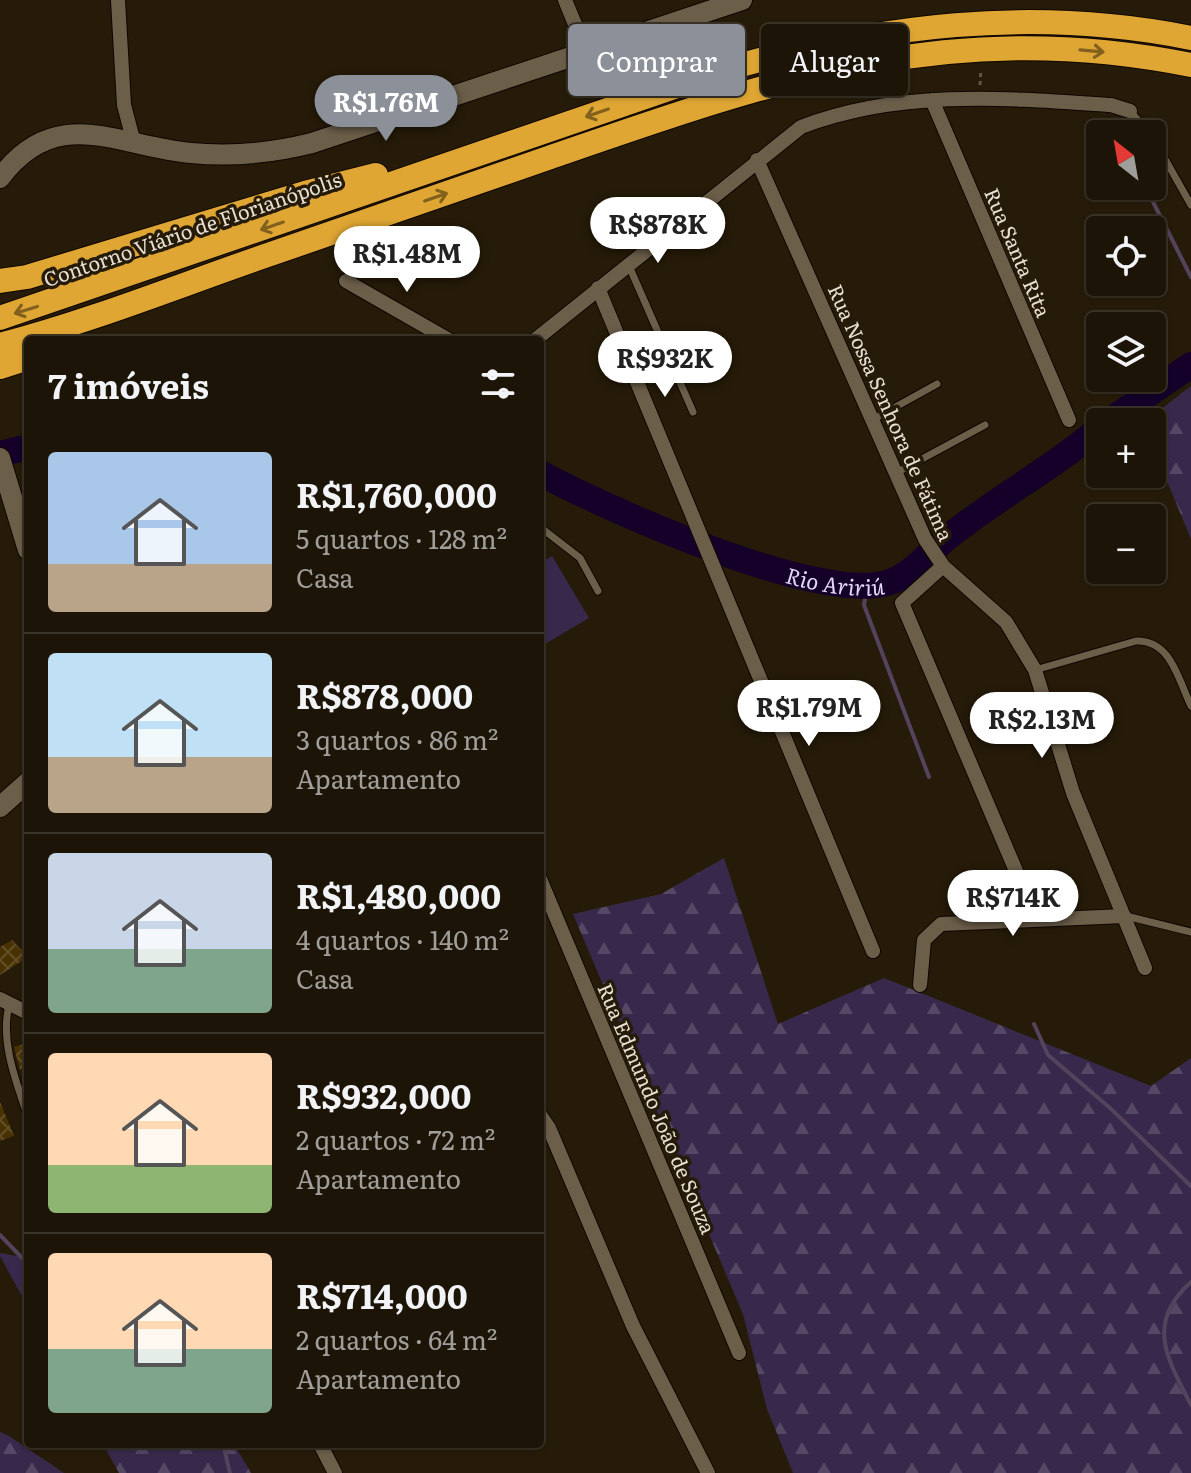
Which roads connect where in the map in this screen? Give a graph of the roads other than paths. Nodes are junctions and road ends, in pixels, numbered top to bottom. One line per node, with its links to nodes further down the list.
1 (118, 0): 12 (street)
2 (565, 0): 4 (street)
3 (737, 1): 5 (main road)
4 (575, 24)
5 (668, 24)
6 (1191, 38): 15 (highway, Contorno Viário de Florianópolis, one-way to 15)
7 (568, 57): 12 (main road)
8 (1191, 65): 19 (highway, one-way to 8)
9 (932, 100): 10 (street); 13 (street); 33 (street, Rua Santa Rita)
10 (1130, 111): 11 (lane)
11 (1138, 120)
12 (134, 143): 16 (main road)
13 (757, 160): 18 (street); 32 (street, Rua Nossa Senhora de Fátima)
14 (1166, 161): 17 (lane)
15 (453, 163): 20 (highway); 23 (highway, Contorno Viário de Florianópolis, one-way to 23)
16 (0, 178)
17 (1191, 205)
18 (629, 264): 22 (street); 31 (lane)
19 (203, 277): 24 (highway); 25 (highway)
20 (0, 281)
21 (346, 281): 26 (street)
22 (598, 288): 27 (street); 49 (street)
23 (0, 318)
24 (27, 336)
25 (76, 336)
26 (442, 336)
27 (540, 336)
28 (24, 337): 29 (highway)
29 (0, 345)
30 (937, 384): 32 (lane)
31 (693, 412)
32 (872, 420): 36 (street, Rua Nossa Senhora de Fátima)
33 (1069, 420)
34 (985, 425): 36 (lane)
35 (0, 458): 38 (main road)
36 (895, 474): 39 (street, Rua Nossa Senhora de Fátima)
37 (544, 530): 40 (lane)
38 (24, 537)
39 (940, 562): 41 (street, Rua Nossa Senhora de Fátima); 47 (street)
40 (598, 591)
41 (1035, 670): 42 (lane); 46 (street, Rua Nossa Senhora de Fátima)
42 (1191, 706)
43 (24, 788): 44 (main road)
44 (0, 807)
45 (544, 889): 56 (street, Rua Edmundo João de Souza)
46 (1124, 916): 47 (street); 48 (lane); 50 (street, Rua Nossa Senhora de Fátima)
47 (1036, 918): 51 (street)
48 (1191, 932)
49 (873, 951)
50 (1145, 968)
51 (920, 985)
52 (4, 1002): 53 (street); 54 (lane)
53 (24, 1011)
54 (24, 1104)
55 (544, 1121): 59 (street)
56 (739, 1353)
57 (322, 1448): 58 (street)
58 (335, 1473)
59 (708, 1473)

